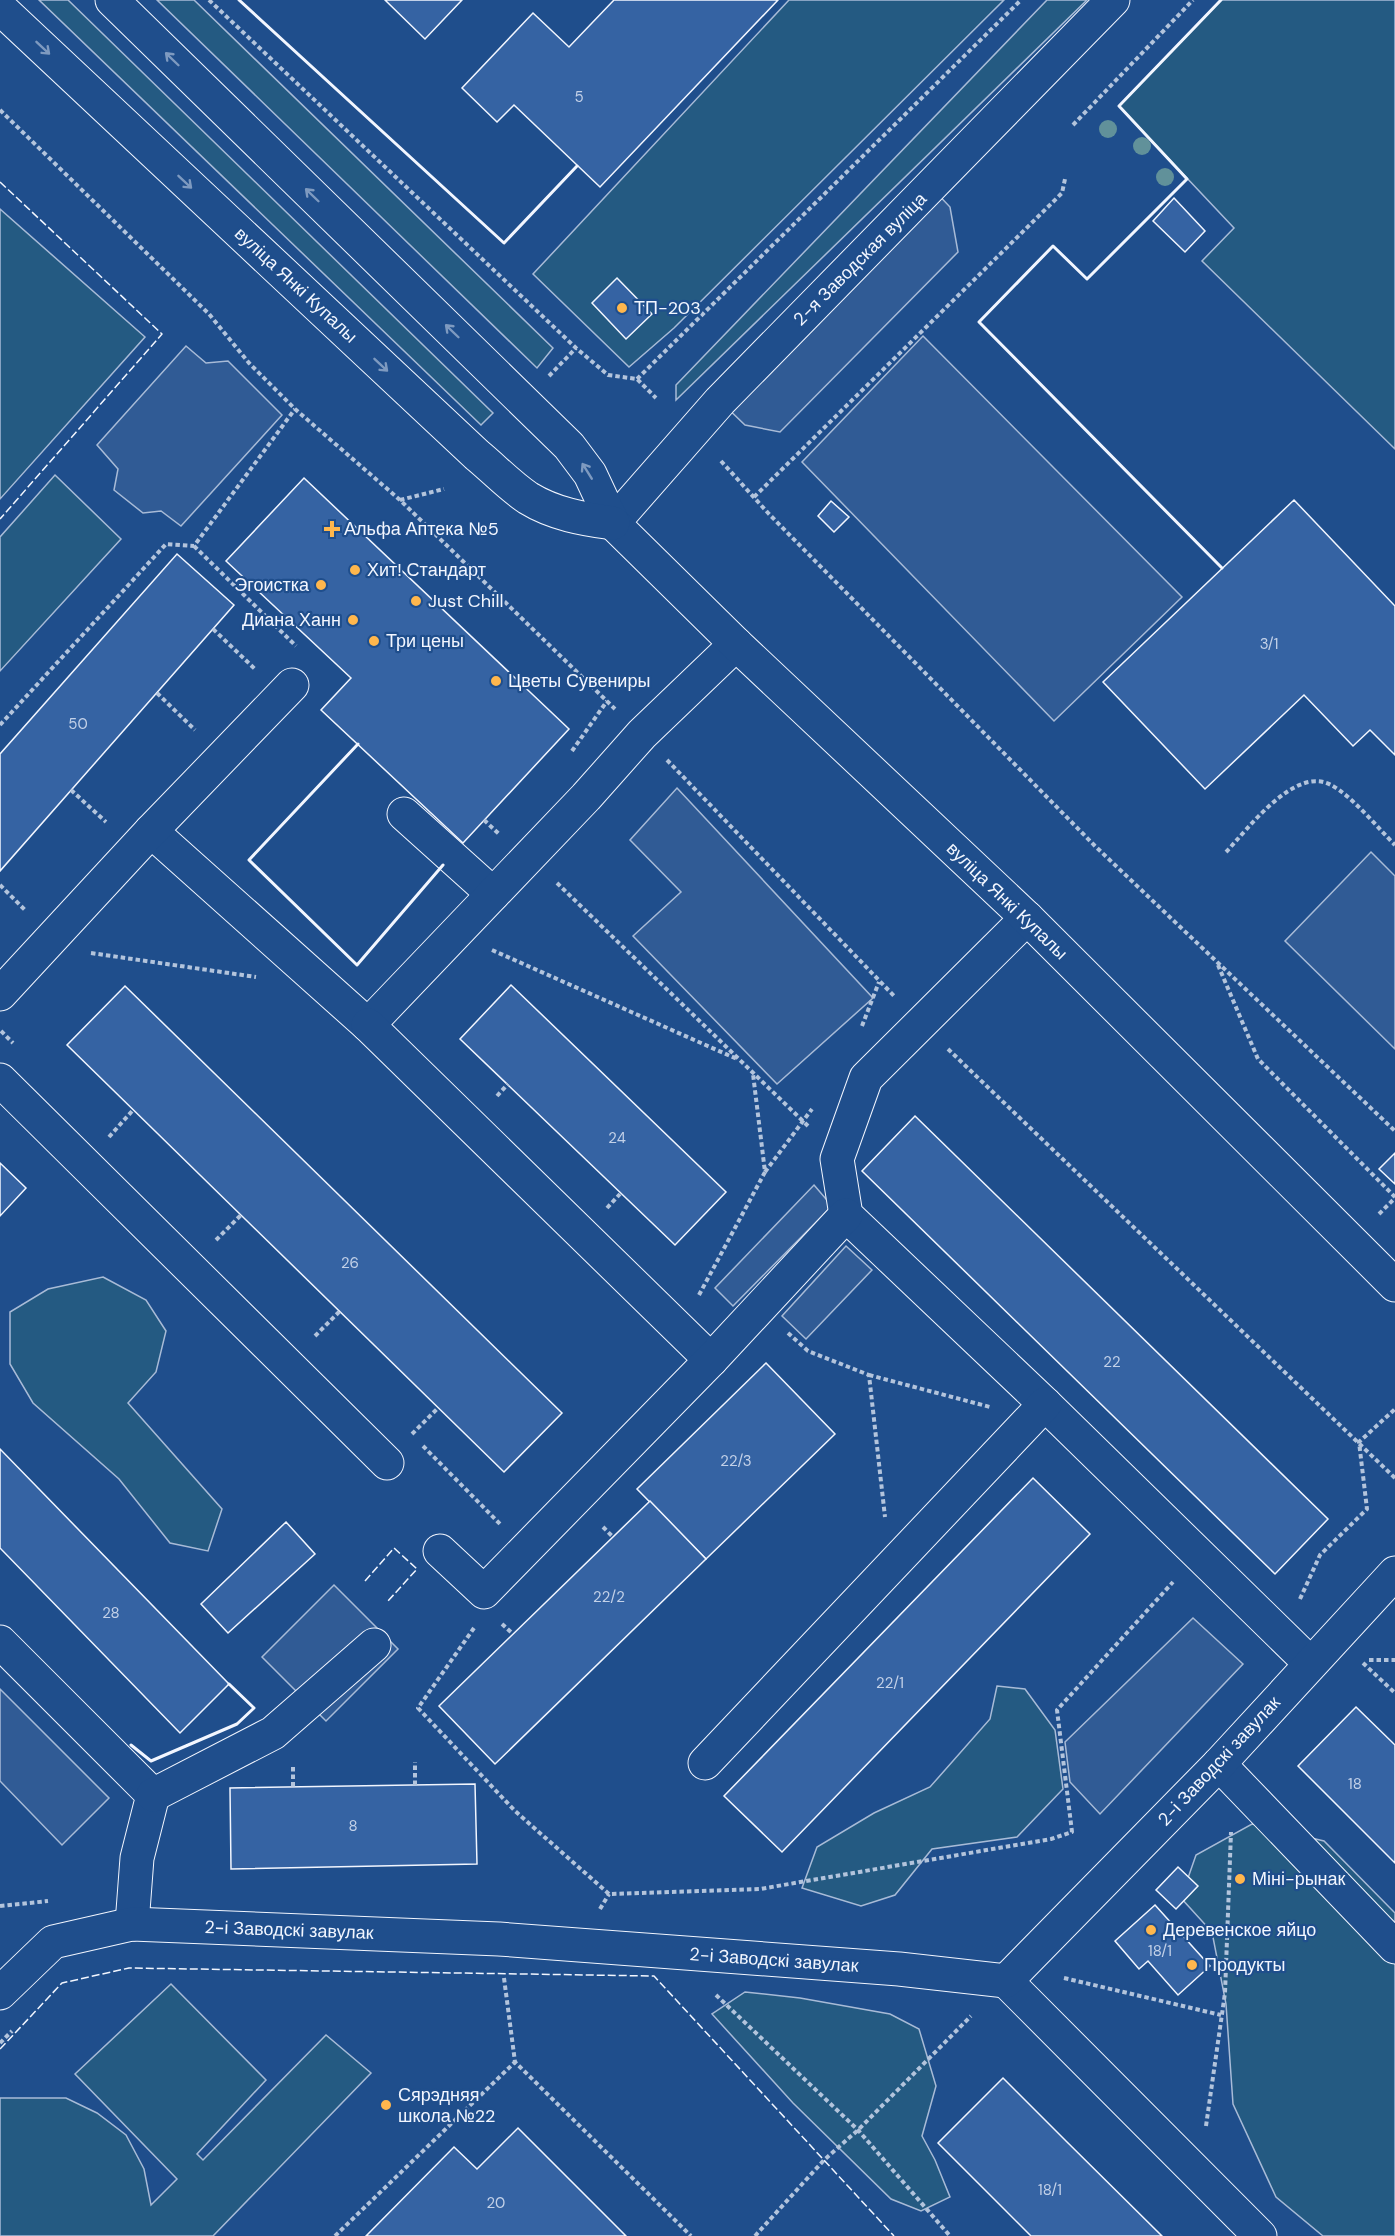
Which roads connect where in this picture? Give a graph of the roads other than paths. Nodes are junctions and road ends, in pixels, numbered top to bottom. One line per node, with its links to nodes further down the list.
1 (112, 0): 4 (main road, вуліца Янкі Купалы, one-way to 1)
2 (1113, 0): 4 (main road, 2-я Заводская вуліца)
3 (0, 9): 4 (main road, вуліца Янкі Купалы, one-way to 4)
4 (613, 523): 5 (main road, вуліца Янкі Купалы)
5 (736, 644): 9 (main road); 10 (main road, вуліца Янкі Купалы)
6 (292, 686): 8 (main road)
7 (404, 814): 9 (main road)
8 (151, 831): 11 (main road); 12 (main road)
9 (493, 894): 12 (main road)
10 (1027, 918): 14 (main road); 15 (main road, вуліца Янкі Купалы)
11 (0, 994)
12 (368, 1025): 16 (main road)
13 (0, 1080): 18 (main road)
14 (846, 1215): 16 (main road); 17 (main road)
15 (1395, 1285)
16 (711, 1360): 19 (main road)
17 (1038, 1411): 23 (main road); 24 (main road)
18 (387, 1463)
19 (440, 1551)
20 (1395, 1573): 23 (main road, 2-і Заводскі завулак)
21 (0, 1642): 26 (main road)
22 (374, 1645): 26 (main road)
23 (1310, 1663): 25 (main road, 2-і Заводскі завулак)
24 (705, 1763)
25 (1219, 1764): 28 (main road); 29 (main road, 2-і Заводскі завулак)
26 (153, 1796): 27 (main road)
27 (132, 1924): 29 (main road, 2-і Заводскі завулак); 30 (main road, 2-і Заводскі завулак)
28 (1395, 1947)
29 (1006, 1981): 31 (main road)
30 (0, 1993)
31 (1260, 2236)

